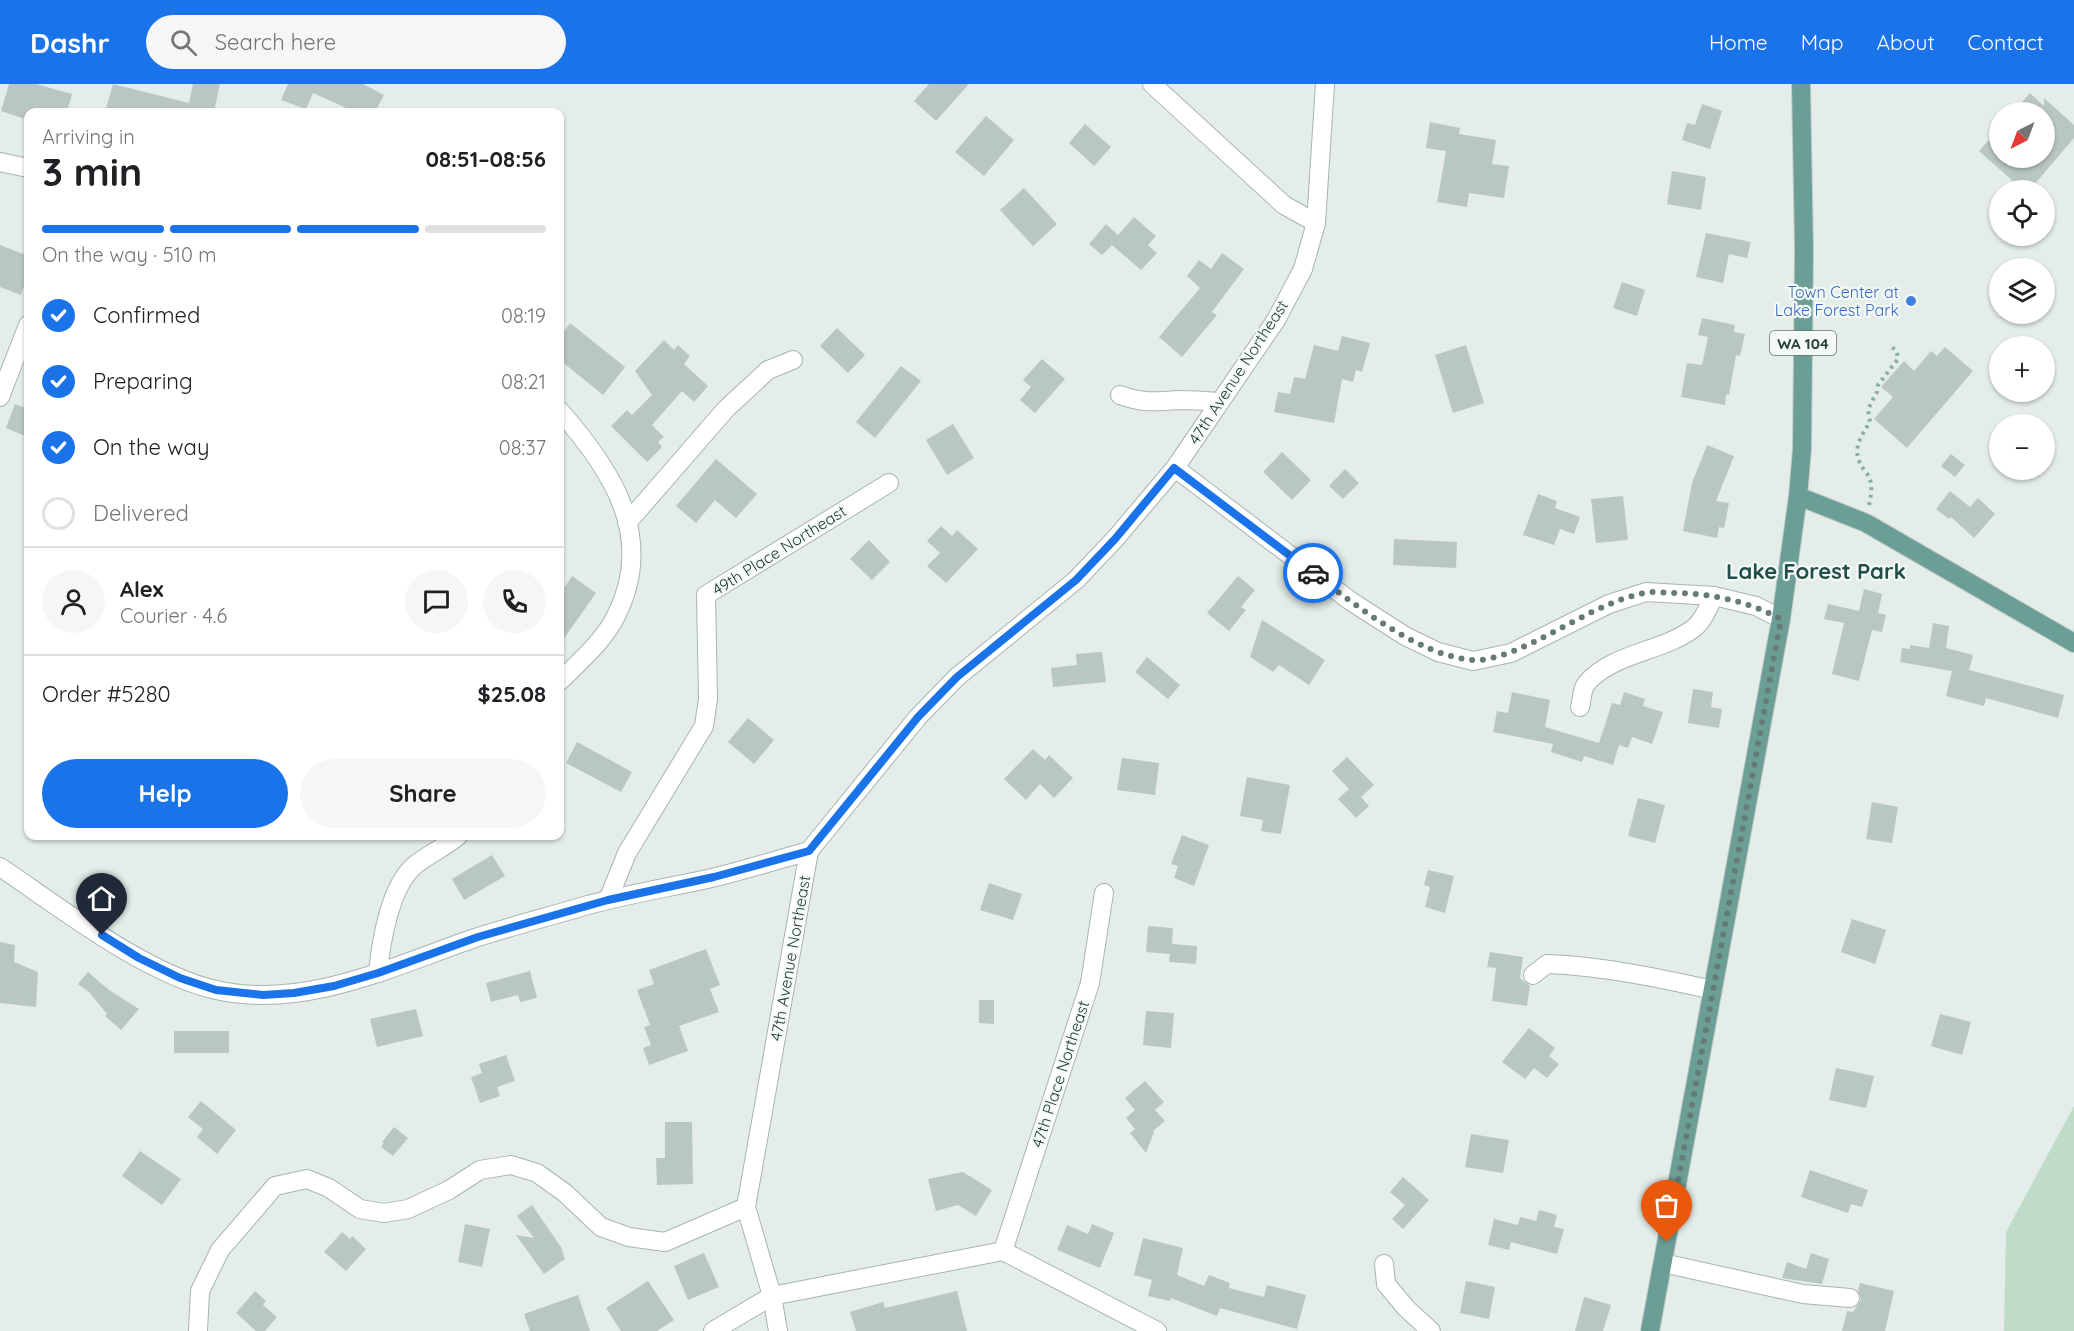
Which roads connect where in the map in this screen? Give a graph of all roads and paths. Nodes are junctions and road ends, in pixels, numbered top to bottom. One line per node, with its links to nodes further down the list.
1 (1152, 84): 6 (street)
2 (1325, 84): 6 (street, 47th Avenue Northeast)
3 (1801, 84): 16 (main road, WA 104)
4 (0, 162): 5 (street)
5 (24, 167)
6 (1316, 223): 12 (street, 47th Avenue Northeast)
7 (24, 335): 11 (street)
8 (1891, 346): 17 (path)
9 (793, 360): 18 (street)
10 (1120, 395): 12 (street)
11 (0, 397)
12 (1219, 402): 14 (street, 47th Avenue Northeast)
13 (564, 416): 18 (street)
14 (1174, 468): 19 (street); 25 (street, 47th Avenue Northeast)
15 (889, 483): 28 (street, 49th Place Northeast)
16 (1798, 496): 20 (main road, WA 104); 21 (main road)
17 (1869, 506)
18 (627, 523): 22 (street)
19 (1714, 596): 20 (street); 23 (street)
20 (1781, 619): 31 (main road, WA 104)
21 (2074, 643)
22 (564, 677)
23 (1580, 707)
24 (454, 840): 29 (street)
25 (809, 851): 28 (street); 32 (street, 47th Avenue Northeast)
26 (0, 867): 29 (street)
27 (1104, 893): 33 (street, 47th Place Northeast)
28 (608, 900): 29 (street)
29 (378, 973)
30 (1533, 975): 31 (street)
31 (1713, 990): 34 (main road, WA 104)
32 (746, 1207): 36 (street, 47th Avenue Northeast); 38 (street)
33 (1003, 1251): 36 (street); 41 (street)
34 (1663, 1263): 37 (street); 43 (main road, WA 104)
35 (1384, 1264): 42 (street)
36 (772, 1296): 39 (street); 40 (street, 47th Avenue Northeast)
37 (1850, 1298)
38 (198, 1331)
39 (713, 1331)
40 (778, 1331)
41 (1158, 1331)
42 (1431, 1331)
43 (1650, 1331)

